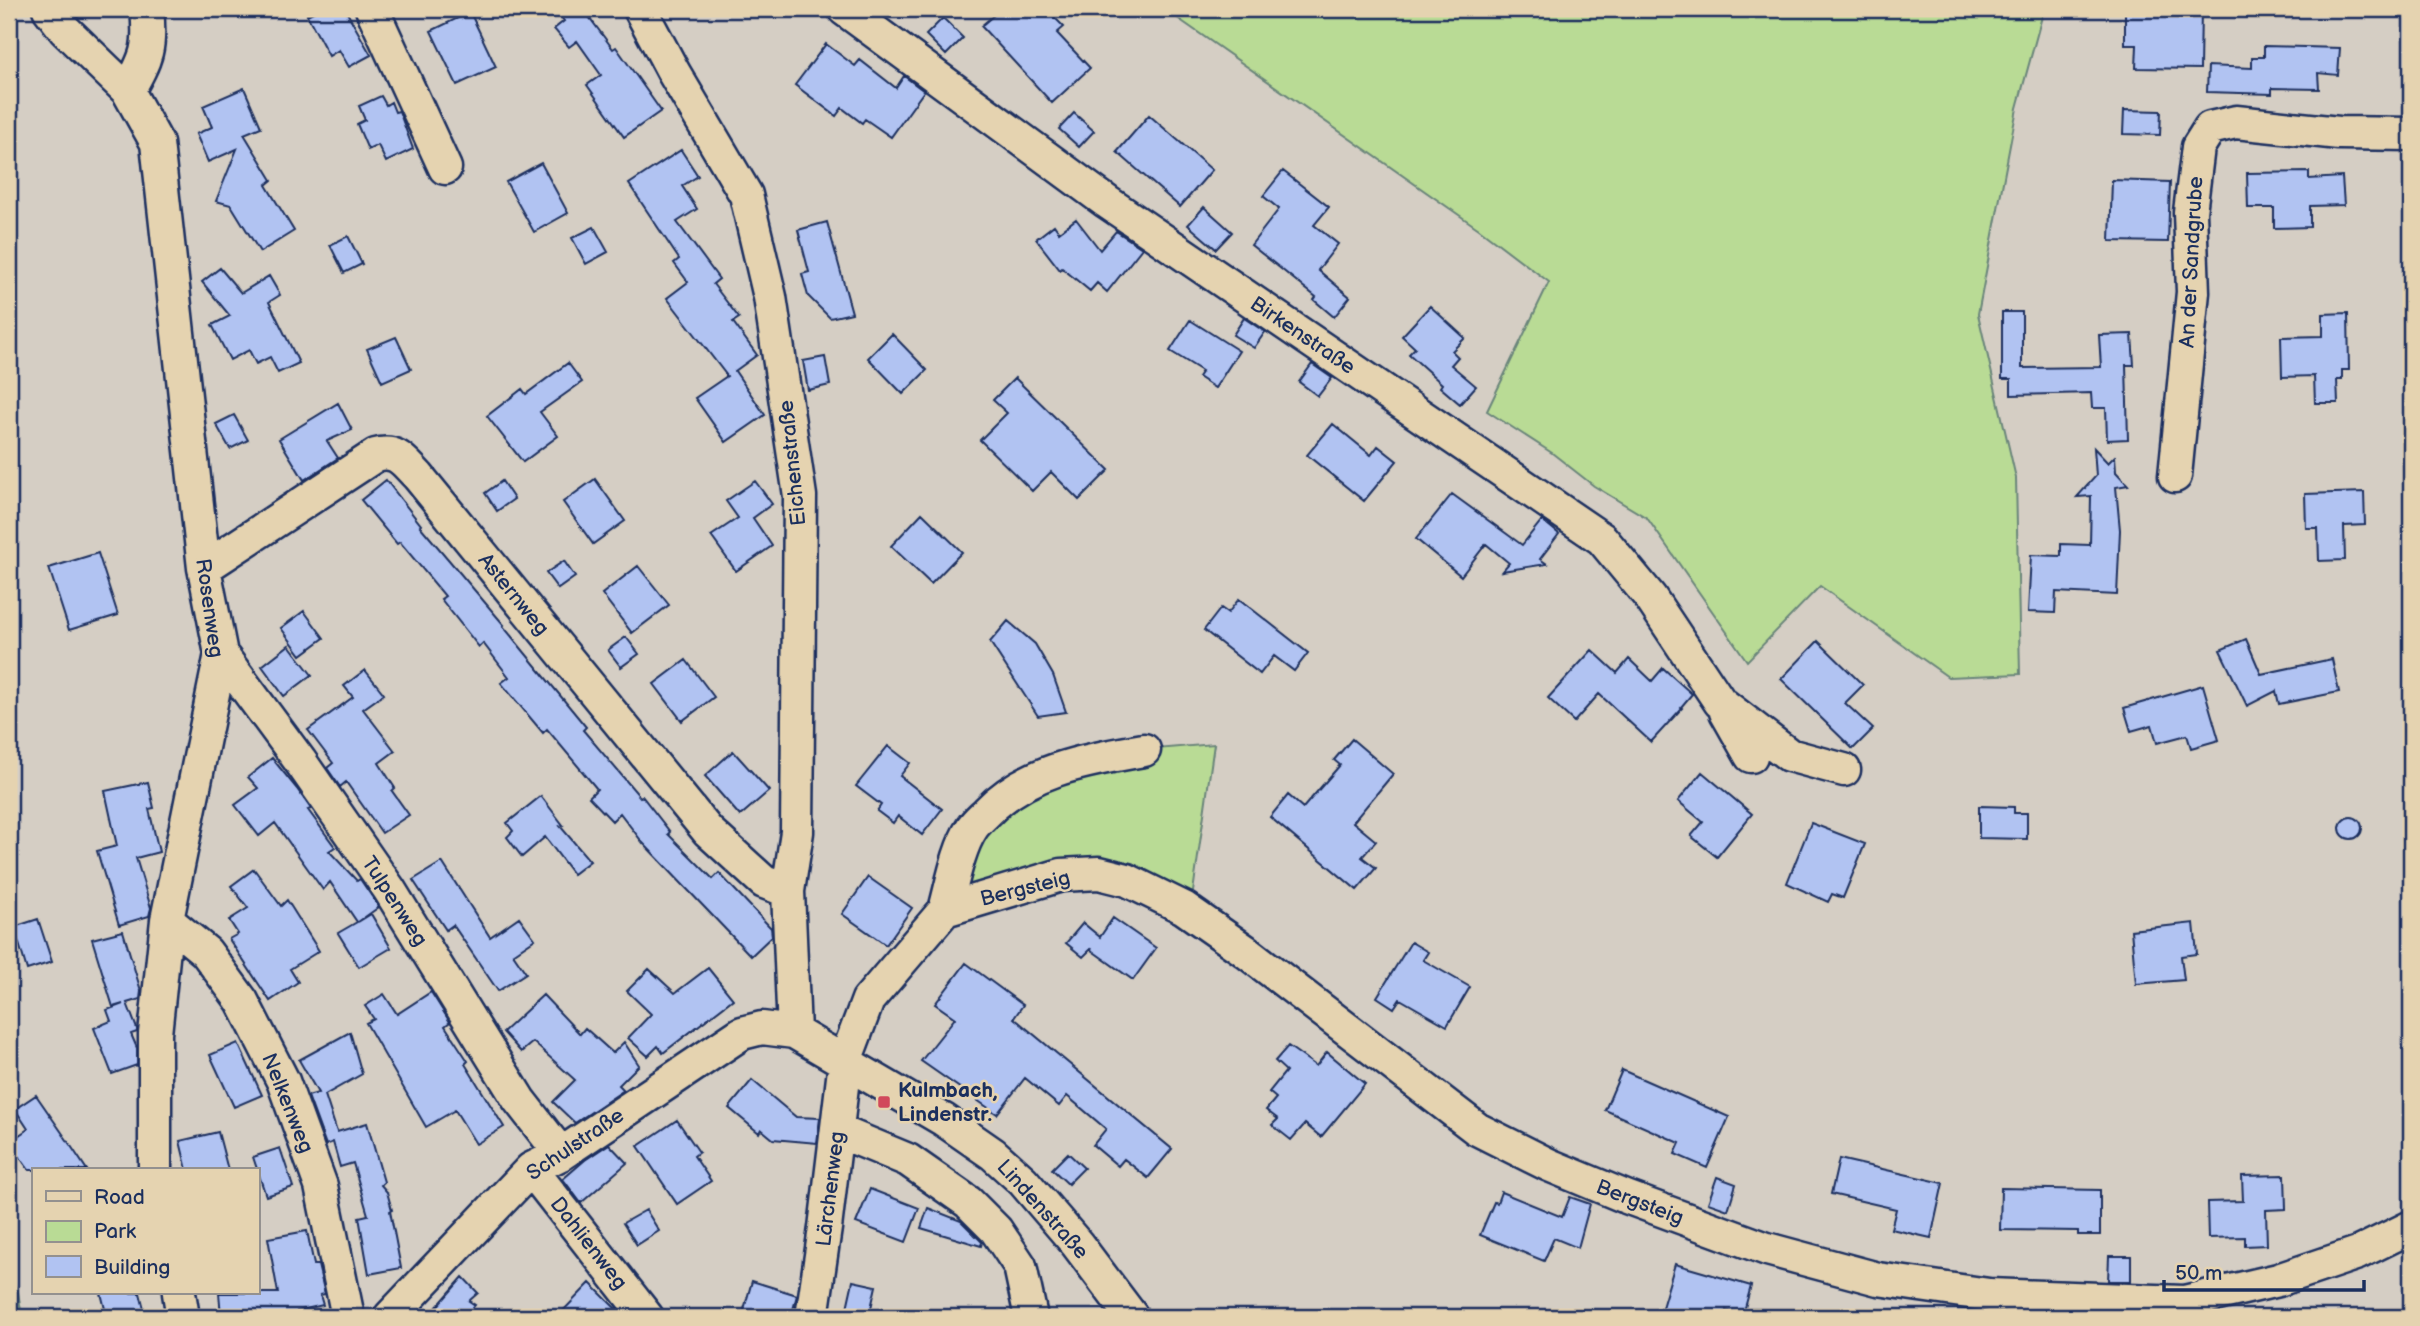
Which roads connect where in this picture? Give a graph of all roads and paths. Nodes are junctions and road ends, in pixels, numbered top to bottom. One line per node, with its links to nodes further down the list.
1 (49, 9): 6 (street, Rosenweg)
2 (147, 9): 6 (street)
3 (372, 9): 8 (street)
4 (640, 9): 16 (street, Eichenstraße)
5 (844, 9): 12 (street, Birkenstraße)
6 (128, 91): 10 (street, Rosenweg)
7 (2411, 134): 9 (street, An der Sandgrube)
8 (445, 168)
9 (2175, 476)
10 (204, 568): 11 (street, Rosenweg); 16 (street, Asternweg)
11 (221, 654): 18 (street, Rosenweg); 22 (street, Tulpenweg)
12 (1720, 702): 14 (street, Birkenstraße); 15 (street, Birkenstraße)
13 (1144, 750): 17 (street, Bergsteig)
14 (1751, 756)
15 (1844, 770)
16 (788, 891): 19 (street, Eichenstraße)
17 (945, 910): 20 (street, Bergsteig); 25 (street, Bergsteig)
18 (167, 920): 23 (street, Rosenweg); 28 (street, Nelkenweg)
19 (794, 1032): 20 (street, Lindenstraße); 22 (street, Schulstraße)
20 (845, 1060): 21 (street, Lärchenweg); 33 (street, Lindenstraße)
21 (838, 1130): 31 (street, Lärchenweg); 32 (street)
22 (561, 1154): 24 (street, Schulstraße)
23 (155, 1168)
24 (531, 1169): 29 (street, Schulstraße); 30 (street, Dahlienweg)
25 (2411, 1227)
26 (179, 1294): 27 (street)
27 (183, 1317)
28 (348, 1317)
29 (390, 1317)
30 (647, 1317)
31 (811, 1317)
32 (1031, 1317)
33 (1132, 1317)

